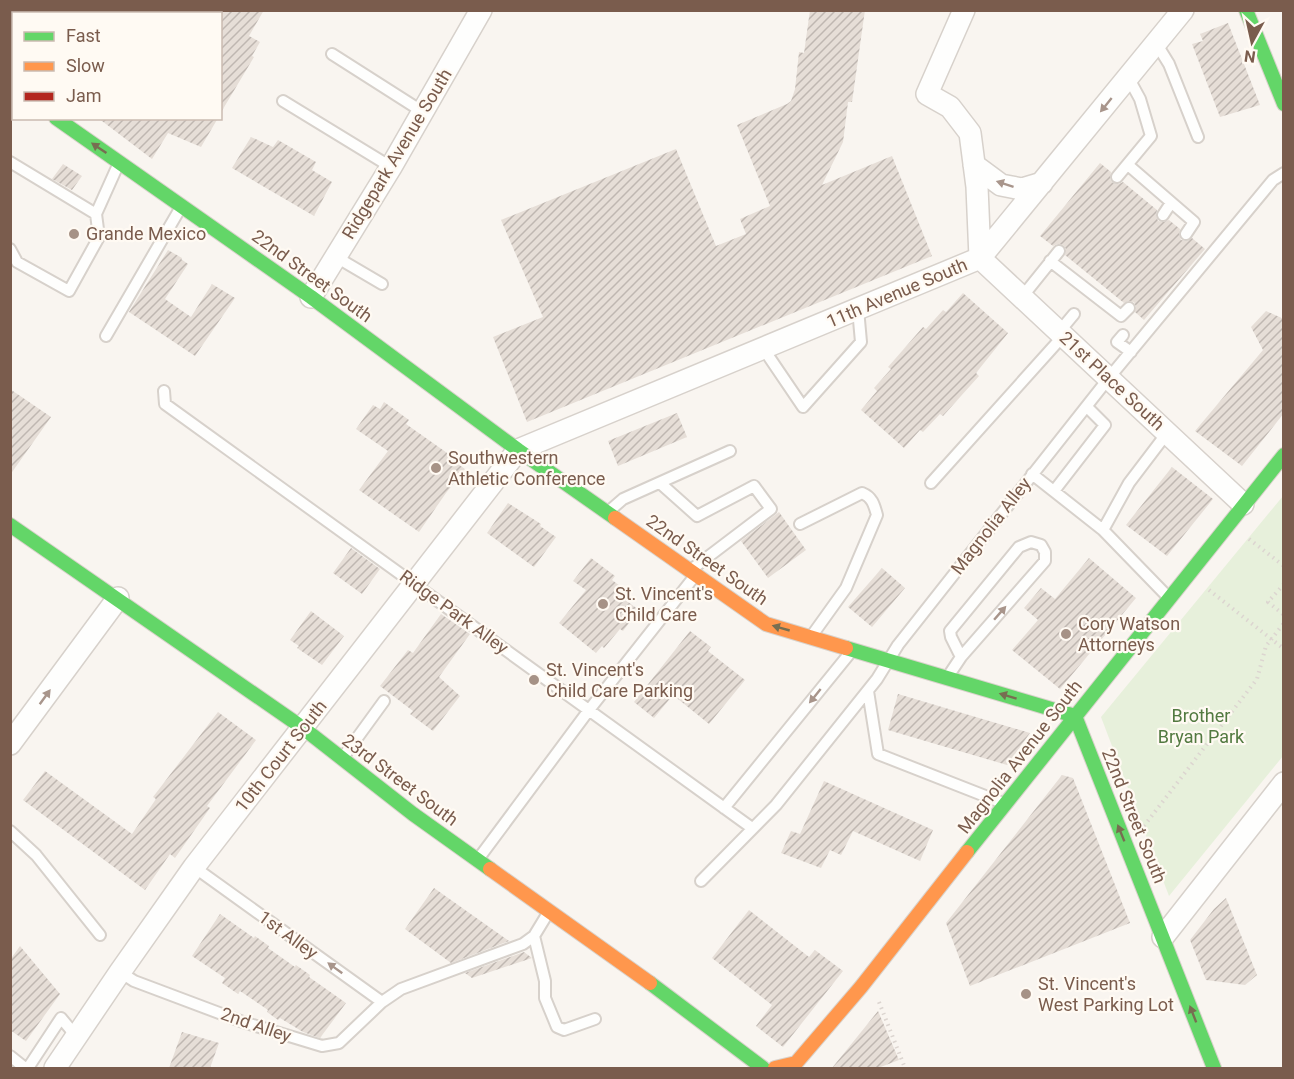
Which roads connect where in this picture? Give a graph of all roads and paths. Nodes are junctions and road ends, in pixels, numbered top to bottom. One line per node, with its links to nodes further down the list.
1 (481, 10): 10 (street, Ridgepark Avenue South)
2 (964, 10): 15 (street)
3 (1183, 10): 5 (street, 11th Avenue South)
4 (1246, 10): 8 (street)
5 (1156, 43): 7 (street, 11th Avenue South); 12 (lane)
6 (332, 54): 10 (lane)
7 (1128, 77): 16 (lane); 20 (street, 11th Avenue South, one-way to 20)
8 (1282, 97)
9 (283, 101): 17 (lane)
10 (423, 112): 17 (street, Ridgepark Avenue South)
11 (59, 120): 14 (street, 22nd Street South, one-way to 11)
12 (1198, 137)
13 (10, 162): 23 (lane)
14 (119, 162): 22 (street, 22nd Street South); 23 (lane)
15 (974, 165): 20 (street, one-way to 15); 29 (street)
16 (1128, 165): 19 (lane); 21 (lane)
17 (391, 168): 28 (street, Ridgepark Avenue South)
18 (1284, 173): 43 (lane, Magnolia Alley)
19 (1117, 177)
20 (1041, 183): 29 (street, 11th Avenue South)
21 (1171, 203): 24 (lane); 25 (lane)
22 (182, 205): 33 (street, 22nd Street South); 41 (lane)
23 (96, 214): 26 (lane)
24 (1163, 215)
25 (1186, 234)
26 (10, 249)
27 (1059, 251): 30 (lane)
28 (336, 257): 31 (lane); 33 (street, Ridgepark Avenue South)
29 (980, 258): 34 (street, 21st Place South); 37 (street, 11th Avenue South)
30 (1050, 261): 34 (lane); 35 (lane)
31 (382, 284)
32 (1105, 287): 35 (lane)
33 (311, 297): 48 (street, 22nd Street South)
34 (1022, 297): 39 (street, 21st Place South)
35 (1097, 297): 36 (lane)
36 (1130, 308)
37 (858, 309): 42 (street, 11th Avenue South); 42 (lane)
38 (1074, 314): 39 (lane)
39 (1061, 334): 44 (street, 21st Place South); 53 (lane)
40 (1124, 335): 43 (lane)
41 (106, 336)
42 (763, 348): 48 (street, 11th Avenue South)
43 (1131, 352): 44 (lane, Magnolia Alley)
44 (1108, 379): 46 (lane, Magnolia Alley); 47 (street, 21st Place South)
45 (164, 391): 63 (lane, Ridge Park Alley)
46 (1087, 408): 51 (lane, Magnolia Alley); 54 (lane)
47 (1167, 433): 55 (street, 21st Place South); 59 (lane)
48 (518, 450): 56 (street, 22nd Street South); 63 (street, 10th Court South)
49 (730, 451): 52 (lane)
50 (1284, 454): 55 (street, Magnolia Avenue South)
51 (1032, 474): 54 (lane); 75 (lane, Magnolia Alley)
52 (660, 483): 56 (lane); 62 (lane)
53 (931, 483)
54 (1054, 491): 59 (lane)
55 (1243, 504): 67 (street, Magnolia Avenue South)
56 (608, 512): 62 (street, 22nd Street South)
57 (800, 524): 70 (lane)
58 (10, 525): 66 (street, 23rd Street South)
59 (1103, 530): 67 (lane)
60 (1250, 538): 61 (path)
61 (1284, 566)
62 (693, 573): 70 (street, 22nd Street South, one-way to 62); 79 (lane)
63 (414, 583): 79 (lane, Ridge Park Alley); 81 (street, 10th Court South)
64 (1284, 584): 68 (path)
65 (1209, 590): 71 (path)
66 (118, 598): 81 (street, 23rd Street South); 82 (street, one-way to 66)
67 (1169, 598): 80 (street, Magnolia Avenue South)
68 (1284, 615)
69 (1284, 623): 71 (path)
70 (811, 637): 73 (street, 22nd Street South)
71 (1271, 639): 72 (path); 87 (path)
72 (1284, 649)
73 (852, 650): 75 (street, 22nd Street South); 86 (lane, one-way to 86)
74 (961, 657): 74 (lane, one-way to 74); 76 (lane)
75 (889, 662): 76 (street, 22nd Street South); 77 (lane, Magnolia Alley)
76 (947, 678): 80 (street, 22nd Street South, one-way to 76)
77 (868, 691): 85 (lane); 88 (lane, Magnolia Alley)
78 (384, 701): 83 (lane)
79 (589, 710): 86 (lane, Ridge Park Alley); 90 (lane)
80 (1075, 717): 85 (street, Magnolia Avenue South); 96 (street, 22nd Street South, one-way to 80)
81 (303, 728): 83 (street, 23rd Street South); 91 (street, 10th Court South)
82 (10, 744)
83 (342, 759): 90 (street, 23rd Street South)
84 (1284, 783): 96 (street)
85 (1006, 804): 98 (street, Magnolia Avenue South)
86 (724, 808): 88 (lane, Ridge Park Alley)
87 (1144, 826)
88 (752, 828): 92 (lane, Magnolia Alley)
89 (10, 831): 94 (lane)
90 (477, 860): 93 (street, 23rd Street South)
91 (194, 867): 97 (street, 10th Court South); 99 (lane, 1st Alley, one-way to 91)
92 (702, 881)
93 (549, 911): 95 (lane); 105 (street, 23rd Street South)
94 (100, 935)
95 (534, 936): 99 (lane, 2nd Alley); 100 (lane)
96 (1163, 937): 108 (street, 22nd Street South, one-way to 96)
97 (120, 972): 99 (lane, 2nd Alley); 101 (street, 10th Court South)
98 (861, 987): 106 (street, Magnolia Avenue South); 107 (path)
99 (382, 1002)
100 (595, 1019)
101 (76, 1036): 103 (lane); 104 (street, 10th Court South)
102 (10, 1056): 103 (lane)
103 (26, 1068)
104 (55, 1068)
105 (763, 1068)
106 (775, 1068)
107 (905, 1068)
108 (1214, 1068)

